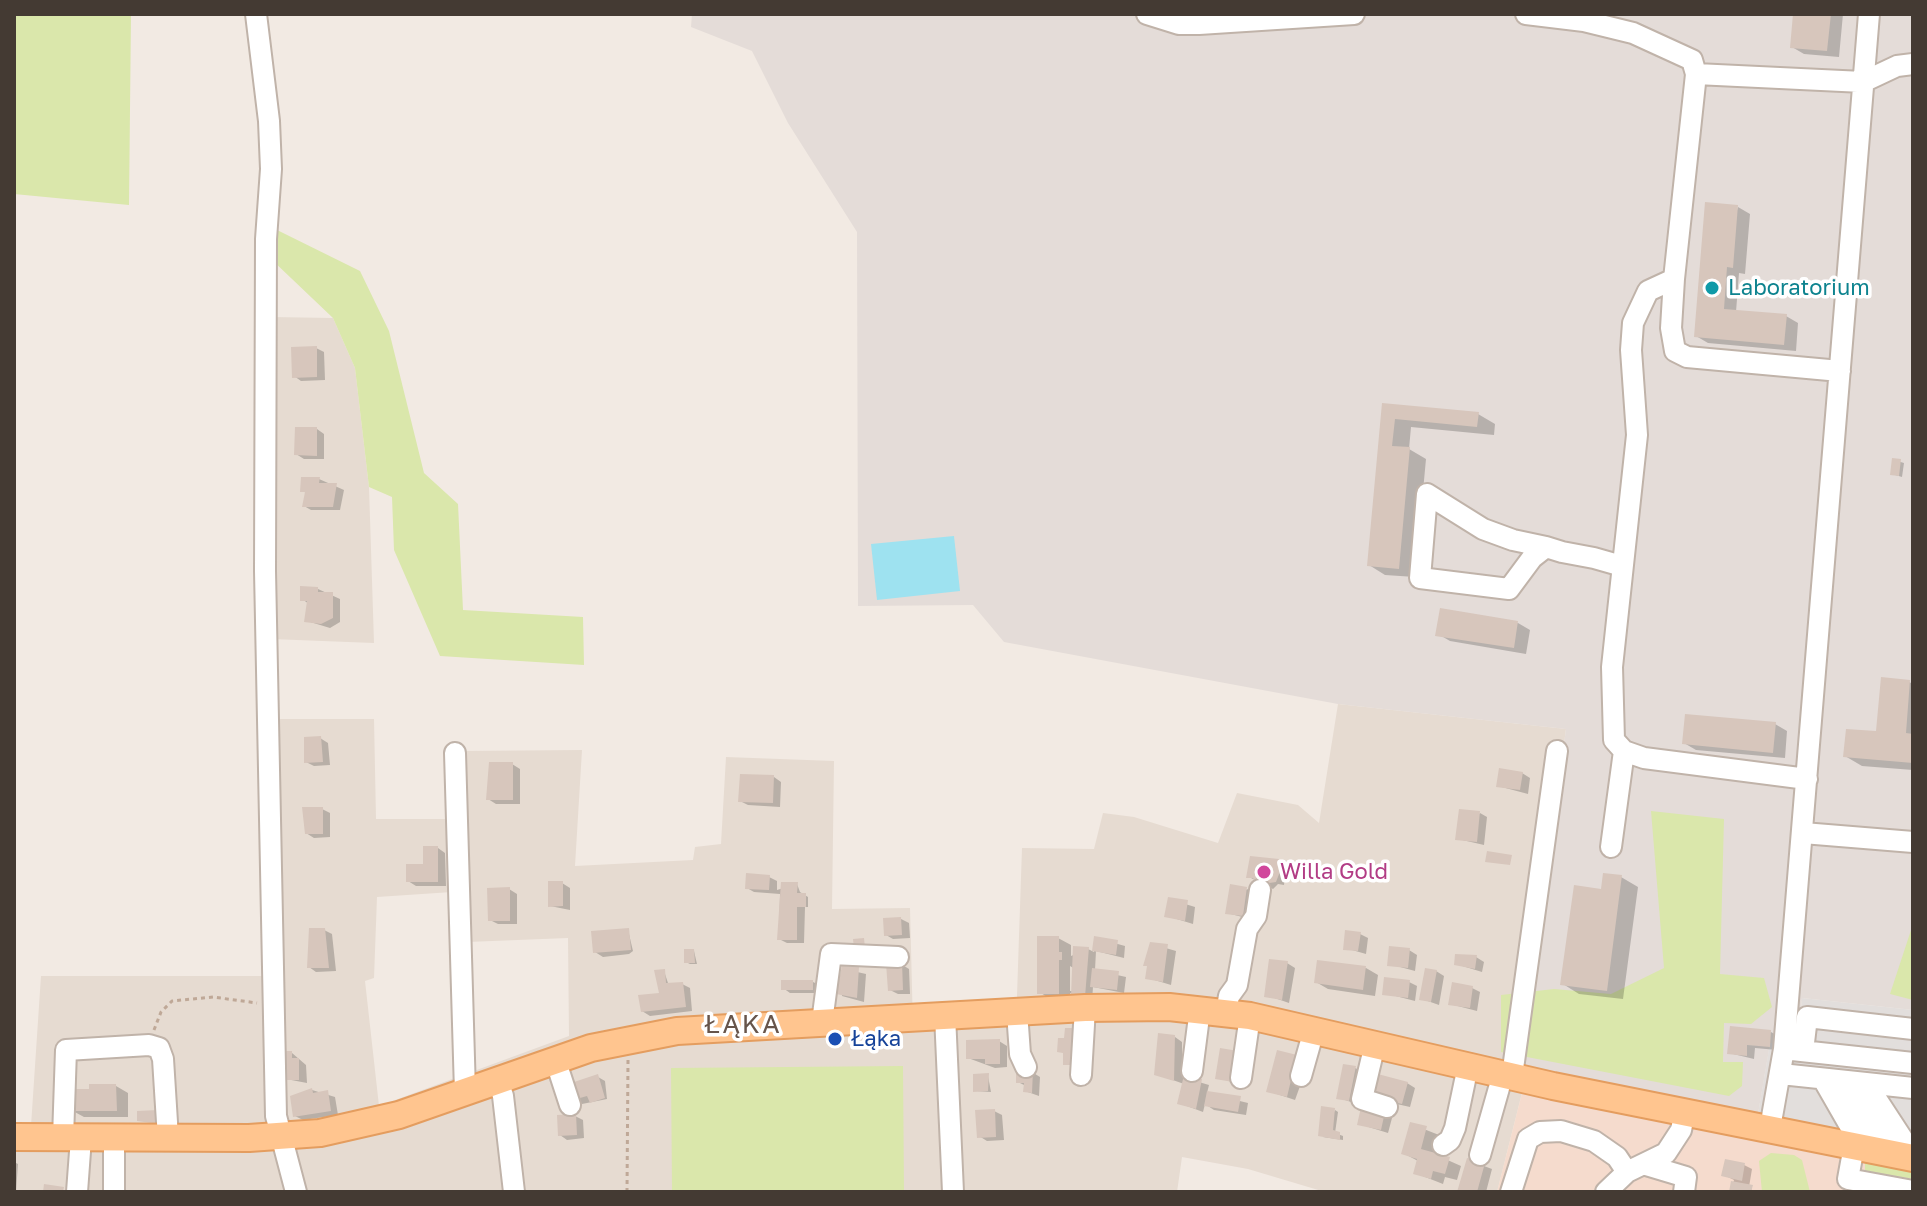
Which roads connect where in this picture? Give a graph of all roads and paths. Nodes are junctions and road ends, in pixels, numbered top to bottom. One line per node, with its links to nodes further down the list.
1 (1147, 14): 2 (street)
2 (1354, 14)
3 (1526, 14): 7 (street)
4 (1869, 14): 8 (street)
5 (255, 15): 22 (street)
6 (1913, 64): 8 (street)
7 (1696, 74): 8 (street); 9 (street)
8 (1863, 82): 10 (street)
9 (1674, 279): 10 (street); 12 (street)
10 (1840, 371): 16 (street)
11 (1546, 547): 11 (street); 12 (street)
12 (1622, 566): 14 (street)
13 (1557, 751): 42 (street)
14 (1624, 751): 16 (street); 19 (street)
15 (455, 753): 49 (street)
16 (1807, 779): 17 (street)
17 (1803, 833): 18 (street); 33 (street)
18 (1913, 842)
19 (1611, 847)
20 (1260, 890): 26 (street)
21 (898, 957): 28 (street)
22 (274, 1005): 32 (path); 55 (street)
23 (1085, 1008): 24 (main road); 25 (main road); 41 (street)
24 (1200, 1009): 26 (main road); 39 (street)
25 (1017, 1012): 27 (main road); 38 (street)
26 (1238, 1014): 30 (main road); 44 (street)
27 (945, 1015): 28 (main road); 71 (street)
28 (822, 1022): 35 (main road)
29 (1913, 1029): 33 (street)
30 (1314, 1030): 31 (main road); 43 (street)
31 (1375, 1044): 37 (main road); 51 (street)
32 (149, 1045): 56 (street); 58 (street)
33 (1794, 1050): 36 (street); 40 (street)
34 (628, 1055): 70 (path)
35 (555, 1059): 46 (main road); 50 (street)
36 (1913, 1063)
37 (1468, 1066): 42 (main road); 59 (street)
38 (1026, 1067)
39 (1192, 1071)
40 (1781, 1074): 45 (street); 53 (street)
41 (1081, 1075)
42 (1508, 1075): 52 (main road); 61 (street)
43 (1301, 1076)
44 (1241, 1078)
45 (1823, 1079): 47 (street); 60 (street)
46 (498, 1080): 49 (main road); 69 (street)
47 (1856, 1082): 48 (street); 62 (street)
48 (1913, 1088)
49 (465, 1092): 55 (main road)
50 (570, 1105)
51 (1387, 1107)
52 (1685, 1111): 53 (main road); 63 (street)
53 (1770, 1128): 60 (main road)
54 (14, 1137): 56 (main road)
55 (280, 1137): 58 (main road); 68 (street)
56 (72, 1138): 57 (main road); 66 (street)
57 (114, 1138): 58 (main road); 67 (street)
58 (168, 1138)
59 (1443, 1145)
60 (1858, 1146): 62 (main road); 64 (street)
61 (1480, 1155)
62 (1905, 1155)
63 (1636, 1168): 72 (street); 73 (street); 74 (street)
64 (1847, 1186): 65 (street)
65 (1913, 1191)
66 (77, 1192)
67 (114, 1192)
68 (296, 1192)
69 (514, 1192)
70 (627, 1192)
71 (953, 1192)
72 (1511, 1192)
73 (1606, 1192)
74 (1684, 1192)

